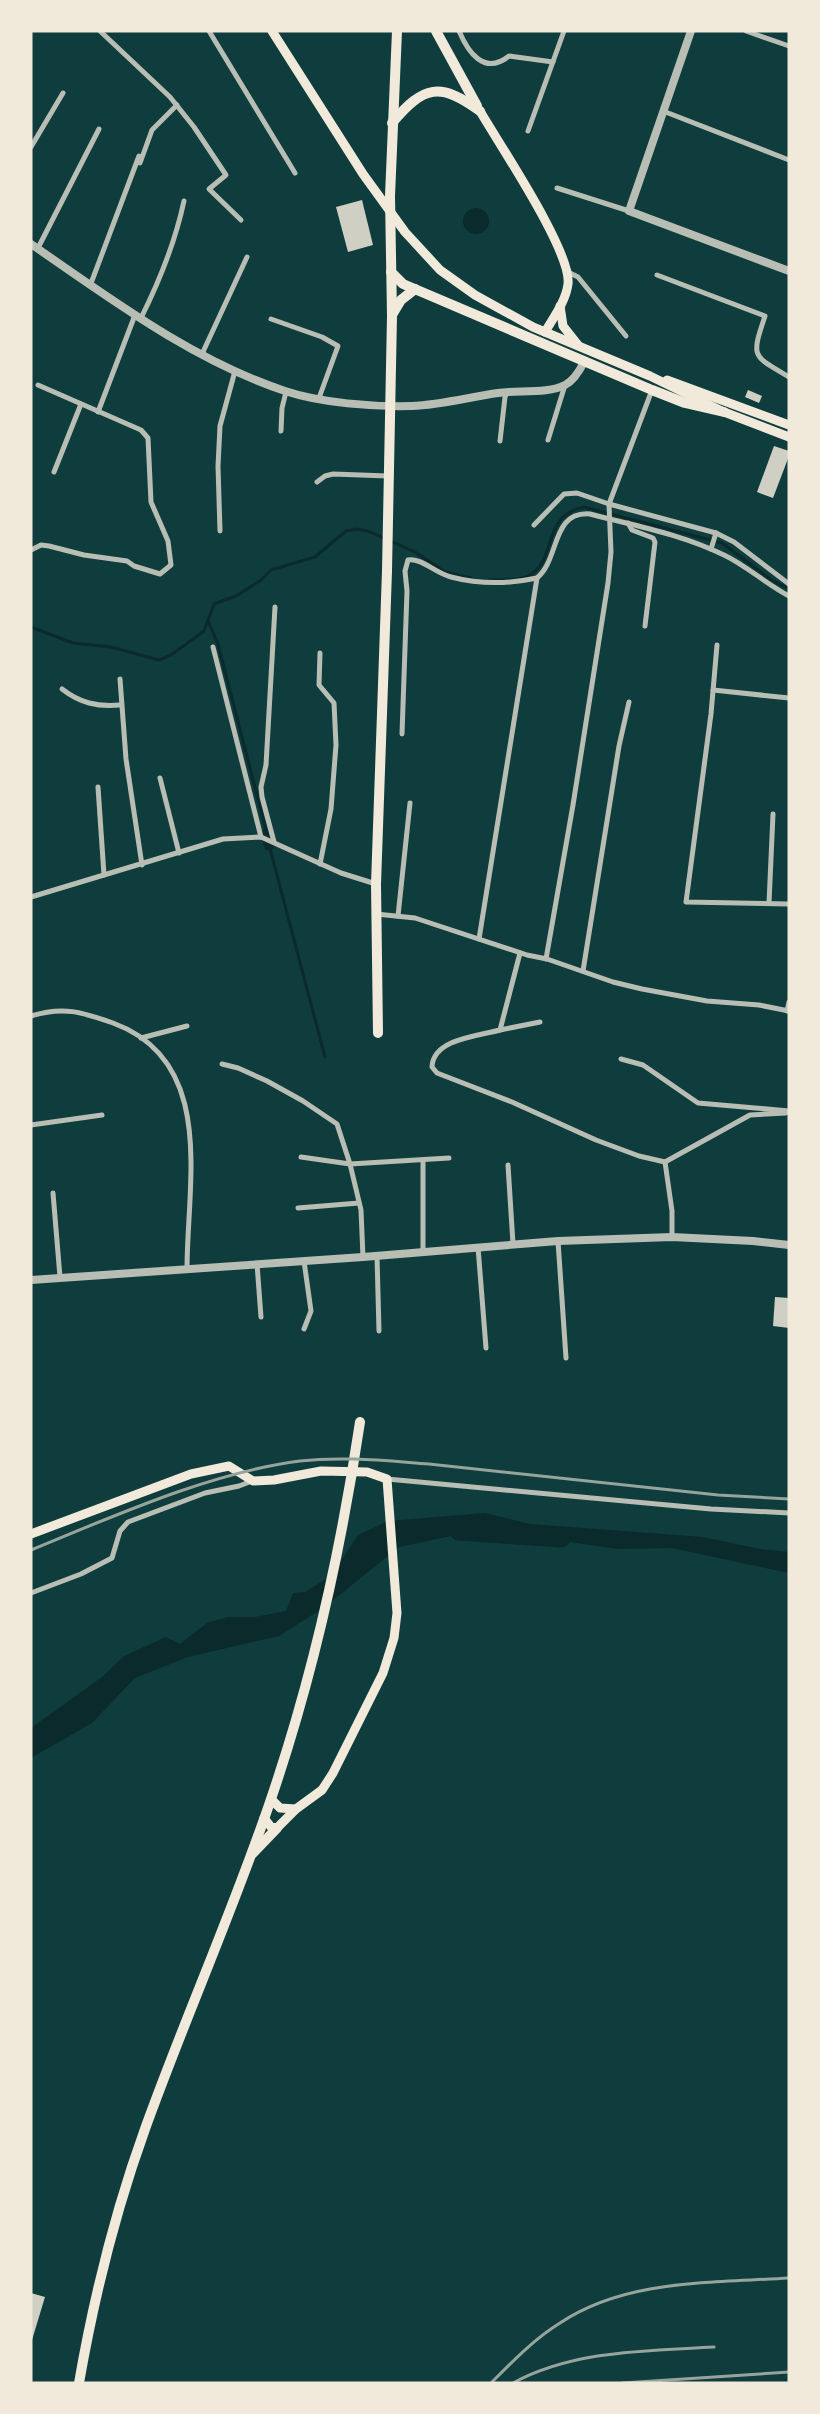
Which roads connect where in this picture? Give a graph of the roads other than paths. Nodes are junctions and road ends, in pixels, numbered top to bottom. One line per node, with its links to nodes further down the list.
1 (100, 31): 13 (street)
2 (209, 31): 23 (street)
3 (272, 31): 40 (main road)
4 (396, 31): 16 (main road)
5 (436, 31): 14 (main road)
6 (459, 31): 11 (street)
7 (564, 31): 11 (street)
8 (691, 31): 15 (street)
9 (746, 31): 10 (street)
10 (789, 46)
11 (553, 62): 18 (street)
12 (63, 93): 19 (street)
13 (177, 105): 22 (street); 27 (street)
14 (480, 111): 16 (main road); 31 (main road)
15 (663, 111): 21 (street); 26 (street)
16 (392, 123): 30 (main road)
17 (99, 129): 28 (street)
18 (528, 131)
19 (31, 147)
20 (139, 156): 34 (street)
21 (789, 160)
22 (140, 163)
23 (295, 173)
24 (557, 188): 26 (street)
25 (184, 201): 38 (street)
26 (629, 211): 32 (street)
27 (241, 220)
28 (34, 246): 34 (street)
29 (246, 257): 43 (street)
30 (391, 272): 35 (main road); 37 (main road)
31 (568, 272): 36 (main road); 41 (street)
32 (789, 272)
33 (657, 275): 47 (street)
34 (89, 286): 38 (street)
35 (415, 289): 37 (main road); 44 (main road)
36 (560, 305): 40 (main road); 42 (main road)
37 (392, 316): 63 (main road)
38 (138, 317): 43 (street); 55 (street)
39 (271, 319): 53 (street)
40 (545, 332): 42 (main road)
41 (626, 336)
42 (580, 347): 46 (main road)
43 (202, 354): 45 (street)
44 (584, 362): 49 (street); 50 (main road)
45 (235, 372): 51 (street); 69 (street)
46 (650, 376): 56 (main road); 57 (main road)
47 (789, 377)
48 (38, 385): 54 (street)
49 (566, 385): 52 (street); 60 (street)
50 (652, 390): 56 (main road); 65 (street)
51 (286, 392): 53 (street); 58 (street)
52 (508, 392): 53 (street); 61 (street)
53 (319, 398)
54 (81, 404): 55 (street); 62 (street)
55 (98, 412): 72 (street)
56 (724, 412): 59 (main road)
57 (789, 425)
58 (281, 431)
59 (788, 435)
60 (548, 440)
61 (500, 441)
62 (54, 472)
63 (388, 476): 64 (street); 98 (main road)
64 (317, 482)
65 (609, 504): 66 (street); 68 (street); 70 (street)
66 (609, 519): 67 (street); 73 (street); 106 (street)
67 (628, 523): 71 (street); 77 (street)
68 (534, 525)
69 (220, 531)
70 (716, 533): 71 (street); 74 (street)
71 (711, 549): 75 (street)
72 (31, 550)
73 (537, 578): 87 (street); 104 (street)
74 (789, 584)
75 (789, 596)
76 (275, 607): 93 (street)
77 (645, 626)
78 (718, 644): 83 (street)
79 (213, 647): 92 (street)
80 (320, 652): 96 (street)
81 (120, 679): 86 (street)
82 (62, 689): 86 (street)
83 (713, 690): 84 (street); 100 (street)
84 (789, 698)
85 (629, 702): 107 (street)
86 (120, 705): 95 (street)
87 (402, 734)
88 (160, 778): 94 (street)
89 (98, 787): 97 (street)
90 (410, 803): 103 (street)
91 (773, 814): 100 (street)
92 (262, 837): 93 (street); 94 (street)
93 (272, 841): 96 (street)
94 (179, 853): 95 (street)
95 (142, 864): 97 (street)
96 (320, 864): 98 (street)
97 (104, 875): 99 (street)
98 (376, 884): 102 (main road)
99 (31, 897)
100 (769, 903): 101 (street)
101 (789, 904)
102 (376, 914): 103 (street); 114 (main road)
103 (398, 916): 104 (street)
104 (479, 940): 105 (street)
105 (520, 953): 106 (street); 113 (street)
106 (546, 959): 107 (street)
107 (583, 971): 109 (street)
108 (789, 1002): 109 (street)
109 (788, 1011)
110 (31, 1016): 115 (street)
111 (540, 1022): 113 (street)
112 (187, 1026): 115 (street)
113 (500, 1030): 124 (street)
114 (378, 1033)
115 (141, 1038): 140 (street)
116 (621, 1059): 118 (street)
117 (222, 1064): 125 (street)
118 (789, 1112): 124 (street)
119 (102, 1115): 120 (street)
120 (31, 1125)
121 (301, 1157): 125 (street)
122 (449, 1158): 123 (street)
123 (423, 1160): 125 (street); 135 (street)
124 (665, 1162): 130 (street)
125 (350, 1164): 128 (street)
126 (508, 1165): 132 (street)
127 (53, 1193): 141 (street)
128 (359, 1204): 129 (street); 137 (street)
129 (298, 1208)
130 (672, 1237): 131 (street); 133 (street)
131 (558, 1241): 132 (street); 147 (street)
132 (513, 1244): 134 (street)
133 (789, 1245)
134 (478, 1247): 135 (street); 146 (street)
135 (423, 1252): 136 (street)
136 (377, 1256): 137 (street); 145 (street)
137 (363, 1257): 138 (street)
138 (304, 1261): 139 (street); 144 (street)
139 (257, 1264): 140 (street); 143 (street)
140 (187, 1269): 141 (street)
141 (60, 1277): 142 (street)
142 (31, 1280)
143 (261, 1317)
144 (304, 1329)
145 (379, 1331)
146 (486, 1348)
147 (566, 1358)
148 (360, 1422): 154 (main road)
149 (387, 1479): 150 (main road); 151 (street); 155 (main road)
150 (253, 1481): 152 (main road); 153 (street)
151 (789, 1513)
152 (31, 1534)
153 (31, 1593)
154 (271, 1799): 155 (main road); 156 (main road)
155 (296, 1809): 157 (main road)
156 (264, 1818): 157 (main road); 158 (main road)
157 (277, 1828): 158 (main road)
158 (250, 1856): 159 (main road)
159 (79, 2383)

